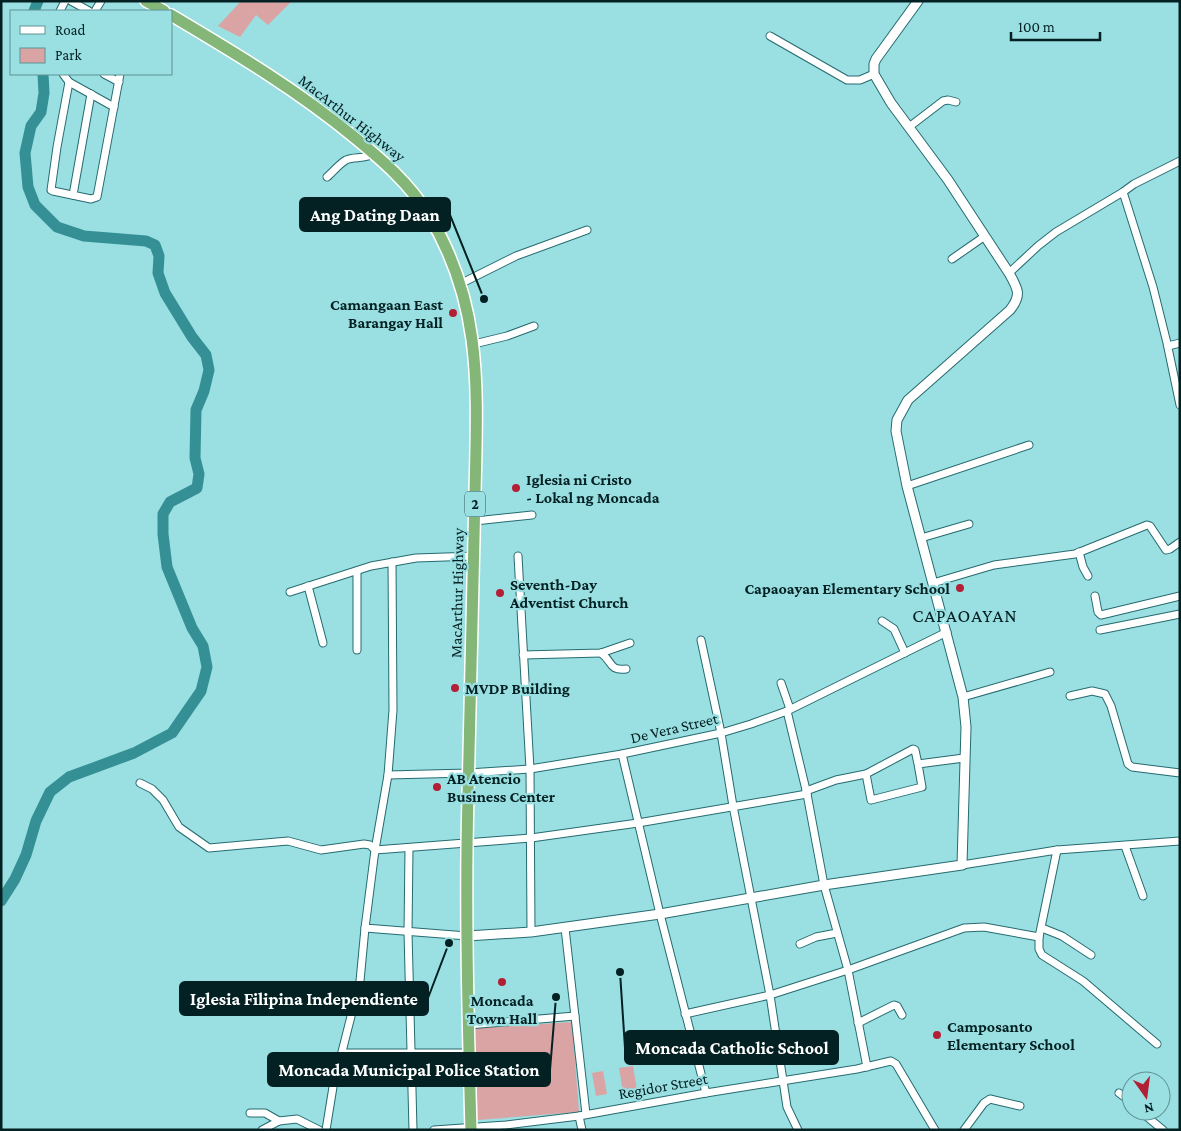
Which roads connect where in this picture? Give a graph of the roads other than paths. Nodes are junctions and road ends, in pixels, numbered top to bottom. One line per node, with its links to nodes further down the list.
1 (72, 1): 4 (street)
2 (146, 1): 5 (highway)
3 (918, 1): 8 (street)
4 (86, 10)
5 (162, 10)
6 (172, 16): 18 (highway, MacArthur Highway / 2)
7 (770, 36): 8 (street)
8 (874, 74): 17 (street)
9 (64, 75): 12 (street)
10 (106, 75): 13 (street)
11 (120, 75): 13 (street)
12 (69, 82): 14 (street); 22 (street)
13 (118, 82): 16 (street)
14 (91, 94): 16 (street); 22 (street)
15 (956, 102): 17 (street)
16 (114, 107): 22 (street)
17 (909, 127): 24 (street)
18 (374, 153): 20 (street); 27 (highway, MacArthur Highway / 2)
19 (1180, 162): 21 (street)
20 (327, 177)
21 (1123, 192): 26 (street); 31 (street)
22 (73, 196)
23 (587, 230): 27 (street)
24 (985, 236): 25 (street); 26 (street)
25 (952, 259)
26 (1010, 273): 34 (street)
27 (460, 284): 30 (highway, MacArthur Highway / 2)
28 (534, 326): 30 (street)
29 (1180, 343): 31 (street)
30 (474, 344): 36 (highway, MacArthur Highway / 2)
31 (1168, 346): 32 (street)
32 (1180, 405)
33 (1029, 445): 34 (street)
34 (907, 486): 38 (street)
35 (532, 515): 36 (street)
36 (475, 521): 41 (highway, MacArthur Highway / 2)
37 (969, 524): 38 (street)
38 (921, 538): 46 (street)
39 (1180, 542): 40 (street)
40 (1079, 552): 45 (street); 46 (street)
41 (475, 556): 43 (street); 73 (highway, MacArthur Highway / 2)
42 (518, 556): 61 (street)
43 (392, 562): 44 (street); 76 (street)
44 (358, 571): 47 (street); 58 (street)
45 (1088, 576)
46 (933, 583): 54 (street)
47 (308, 586): 48 (street); 56 (street)
48 (290, 592)
49 (1096, 596): 50 (street)
50 (1180, 596)
51 (1180, 614): 53 (street)
52 (882, 621): 60 (street)
53 (1100, 630)
54 (946, 632): 60 (street, De Vera Street); 66 (street)
55 (701, 640): 68 (street)
56 (323, 643)
57 (630, 643): 59 (street)
58 (357, 650)
59 (601, 653): 61 (street); 62 (street)
60 (904, 653): 67 (street, De Vera Street)
61 (523, 655): 72 (street)
62 (626, 669)
63 (1050, 672): 66 (street)
64 (781, 683): 67 (street)
65 (1070, 696): 74 (street)
66 (963, 698): 70 (street)
67 (788, 710): 68 (street, De Vera Street); 78 (street)
68 (721, 732): 69 (street, De Vera Street); 79 (street)
69 (622, 754): 72 (street, De Vera Street); 80 (street)
70 (964, 758): 71 (street); 88 (street)
71 (918, 764): 75 (street); 75 (street)
72 (530, 769): 73 (street, De Vera Street); 81 (street)
73 (468, 773): 76 (street, De Vera Street); 83 (highway, MacArthur Highway / 2)
74 (1180, 773)
75 (866, 774): 78 (street)
76 (388, 775): 86 (street)
77 (140, 783): 86 (street)
78 (806, 792): 79 (street); 89 (street)
79 (733, 806): 80 (street); 91 (street)
80 (638, 823): 81 (street); 92 (street)
81 (531, 838): 83 (street); 97 (street)
82 (1180, 841): 84 (street)
83 (467, 844): 85 (street); 99 (highway, MacArthur Highway / 2)
84 (1125, 846): 87 (street); 90 (street)
85 (410, 849): 86 (street); 96 (street)
86 (375, 850): 93 (street)
87 (1057, 850): 88 (street); 95 (street)
88 (962, 865): 89 (street)
89 (824, 885): 91 (street); 98 (street)
90 (1143, 896)
91 (750, 898): 92 (street); 104 (street)
92 (660, 914): 94 (street); 105 (street)
93 (365, 928): 96 (street); 111 (street)
94 (565, 928): 97 (street); 107 (street)
95 (1042, 928): 100 (street); 102 (street)
96 (408, 932): 99 (street); 112 (street)
97 (530, 932): 99 (street)
98 (837, 933): 101 (street); 103 (street)
99 (467, 936): 109 (highway, MacArthur Highway / 2)
100 (1039, 937): 103 (street); 110 (street)
101 (800, 944)
102 (1091, 955)
103 (848, 970): 104 (street); 108 (street)
104 (770, 994): 105 (street); 115 (street)
105 (685, 1014): 116 (street)
106 (902, 1015): 108 (street)
107 (575, 1016): 109 (street); 119 (street)
108 (858, 1023): 114 (street)
109 (468, 1024): 113 (highway, MacArthur Highway / 2)
110 (1158, 1044)
111 (342, 1053): 112 (street); 125 (street)
112 (410, 1053): 113 (street); 126 (street)
113 (469, 1053): 122 (highway, MacArthur Highway / 2)
114 (867, 1067): 115 (street, Regidor Street); 130 (street, Regidor Street)
115 (782, 1080): 116 (street, Regidor Street); 129 (street)
116 (706, 1092): 119 (street, Regidor Street)
117 (1020, 1106): 131 (street)
118 (250, 1113): 120 (street)
119 (582, 1115): 122 (street, Regidor Street); 128 (street)
120 (279, 1121): 123 (street); 124 (street)
121 (1152, 1121): 132 (street)
122 (471, 1129): 127 (street, Regidor Street)
123 (262, 1130)
124 (320, 1130)
125 (326, 1130)
126 (413, 1130)
127 (434, 1130)
128 (582, 1130)
129 (798, 1130)
130 (936, 1130)
131 (964, 1130)
132 (1163, 1130)

